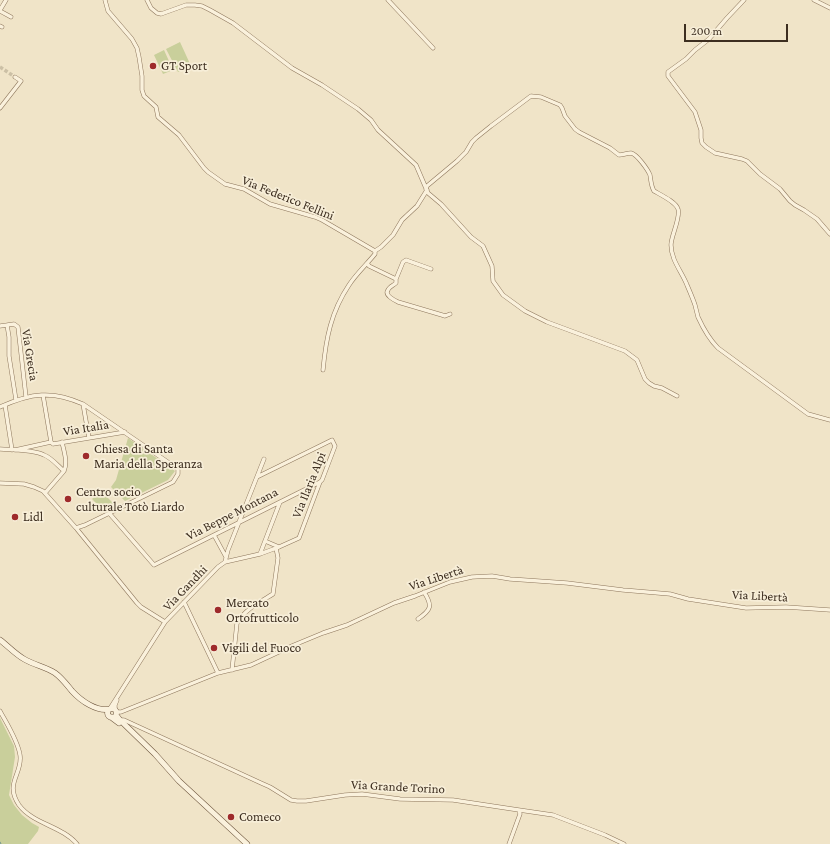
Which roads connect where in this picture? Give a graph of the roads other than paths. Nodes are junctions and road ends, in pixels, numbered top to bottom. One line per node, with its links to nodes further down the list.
1 (6, 0): 10 (street)
2 (105, 0): 17 (street, Via Federico Fellini)
3 (147, 0): 15 (street)
4 (388, 0): 12 (street)
5 (744, 0): 16 (street)
6 (814, 0): 8 (street)
7 (826, 0): 8 (street)
8 (823, 4): 9 (street)
9 (830, 8)
10 (0, 10): 11 (street)
11 (12, 17)
12 (433, 48)
13 (15, 77): 14 (street)
14 (0, 108)
15 (426, 189): 17 (street); 26 (street); 32 (street)
16 (830, 234)
17 (375, 250): 18 (street)
18 (367, 263): 20 (street); 24 (street)
19 (431, 269): 20 (street)
20 (396, 280): 21 (street)
21 (450, 314)
22 (7, 325): 23 (street); 27 (street, Via Grecia); 28 (street)
23 (0, 326)
24 (323, 370)
25 (43, 395): 27 (street); 30 (street); 35 (street)
26 (677, 396)
27 (26, 397): 28 (street)
28 (16, 400): 29 (street)
29 (5, 404): 31 (street); 38 (street)
30 (83, 404): 33 (street); 34 (street)
31 (0, 407)
32 (830, 420)
33 (125, 432): 34 (street, Via Italia); 46 (street)
34 (89, 438): 36 (street, Via Italia)
35 (51, 442): 36 (street, Via Italia); 38 (street, Via Italia)
36 (62, 442): 40 (street)
37 (0, 449): 38 (street)
38 (13, 450): 40 (street)
39 (264, 459): 41 (street)
40 (64, 471): 44 (street)
41 (257, 476): 43 (street, Via Ilaria Alpi); 47 (street)
42 (0, 482): 44 (street)
43 (320, 482): 45 (street, Via Beppe Montana); 50 (street, Via Ilaria Alpi)
44 (45, 493): 48 (street)
45 (280, 502): 47 (street, Via Beppe Montana); 51 (street)
46 (109, 513): 48 (street); 49 (street, Via Beppe Montana)
47 (239, 522): 49 (street, Via Beppe Montana); 54 (street)
48 (76, 528): 59 (street)
49 (214, 535): 54 (street)
50 (299, 538): 52 (street, Via Gandhi)
51 (265, 541): 52 (street); 53 (street)
52 (278, 548): 53 (street, Via Gandhi); 61 (street)
53 (260, 554): 54 (street, Via Gandhi)
54 (225, 559): 56 (street, Via Gandhi)
55 (424, 592): 57 (street, Via Libertà); 58 (street); 61 (street, Via Libertà)
56 (184, 602): 59 (street, Via Gandhi); 62 (street)
57 (830, 610)
58 (418, 619)
59 (165, 622): 63 (street, Via Gandhi)
60 (0, 640): 65 (main road)
61 (232, 670): 62 (street, Via Libertà)
62 (218, 673): 65 (street, Via Libertà)
63 (119, 695): 65 (street); 65 (street)
64 (0, 711): 70 (street)
65 (113, 713): 66 (street, Via Grande Torino); 67 (main road); 68 (main road)
66 (134, 725): 67 (street); 69 (street, Via Grande Torino)
67 (128, 727): 68 (main road)
68 (134, 734): 71 (main road)
69 (519, 810): 72 (street); 73 (street, Via Grande Torino)
70 (77, 844)
71 (247, 844)
72 (509, 844)
73 (624, 844)

